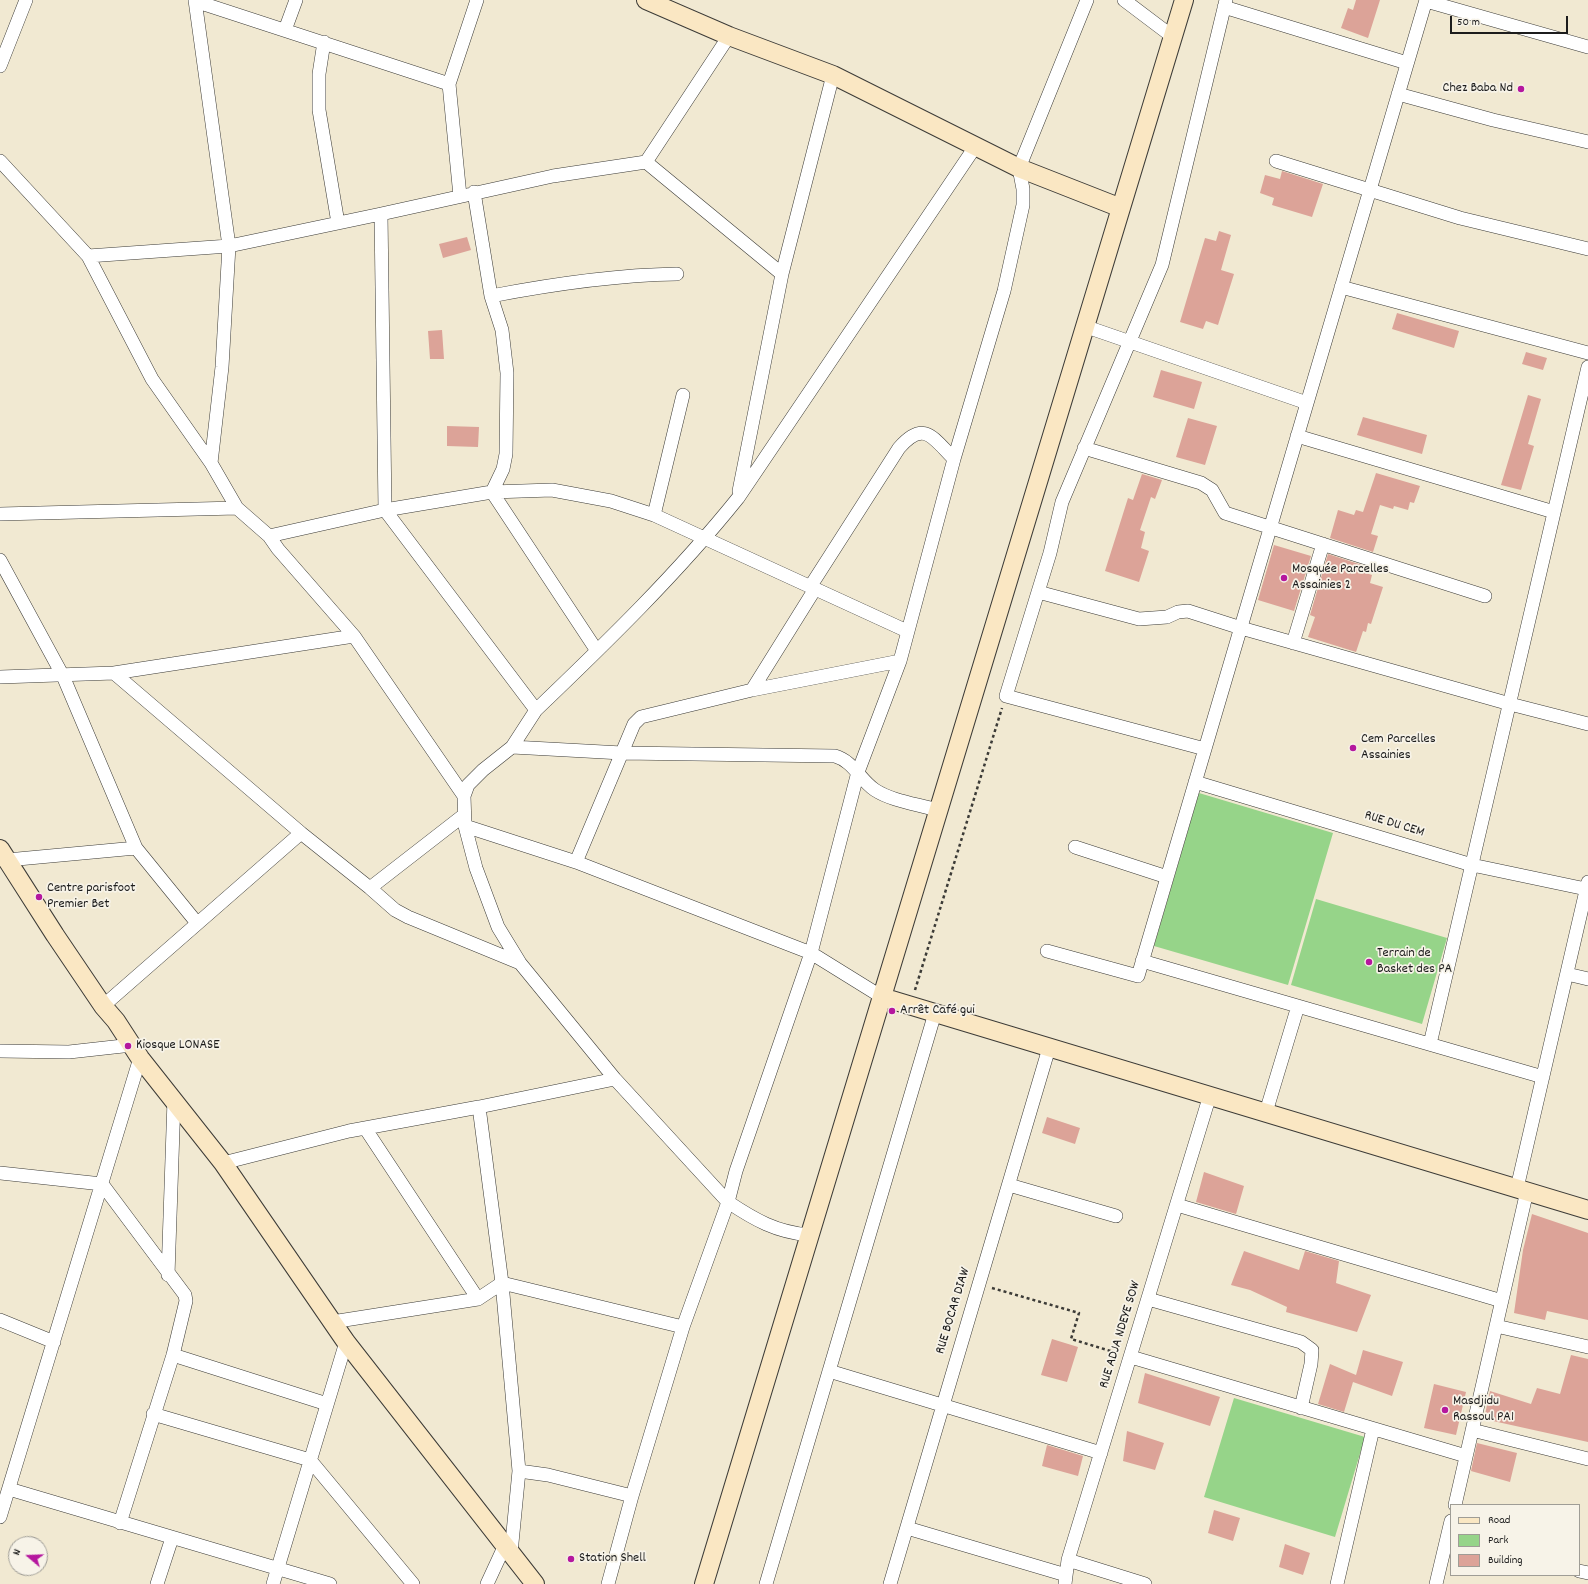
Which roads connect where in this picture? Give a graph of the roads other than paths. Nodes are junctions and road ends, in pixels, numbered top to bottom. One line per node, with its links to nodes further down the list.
1 (26, 0): 17 (street)
2 (195, 0): 11 (street); 34 (street)
3 (296, 0): 11 (street)
4 (477, 0): 19 (street)
5 (646, 0): 12 (street)
6 (1087, 0): 26 (street)
7 (1124, 0): 13 (street)
8 (1184, 0): 13 (street)
9 (1426, 0): 15 (street); 16 (street)
10 (1225, 4): 16 (street); 42 (street)
11 (286, 30): 14 (street)
12 (729, 36): 18 (street); 25 (street)
13 (1173, 37): 31 (street)
14 (324, 42): 19 (street); 33 (street)
15 (1588, 47)
16 (1407, 63): 20 (street)
17 (0, 66)
18 (833, 75): 22 (street); 38 (street)
19 (449, 84): 30 (street)
20 (1398, 94): 21 (street); 28 (street)
21 (1588, 142)
22 (975, 147): 26 (street); 52 (street)
23 (0, 161): 27 (street)
24 (1276, 161): 28 (street)
25 (646, 162): 29 (street); 38 (street)
26 (1018, 168): 31 (street); 49 (street)
27 (5, 177): 36 (street)
28 (1370, 190): 35 (street); 39 (street)
29 (474, 192): 30 (street); 40 (street)
30 (460, 196): 32 (street)
31 (1121, 208): 41 (street)
32 (381, 214): 33 (street); 54 (street)
33 (338, 223): 34 (street)
34 (229, 246): 36 (street); 50 (street)
35 (1588, 249)
36 (88, 256): 50 (street)
37 (677, 274): 40 (street)
38 (782, 274): 52 (street)
39 (1341, 287): 43 (street); 46 (street)
40 (491, 296): 51 (street)
41 (1084, 326): 42 (street); 85 (street)
42 (1131, 342): 46 (street); 48 (street)
43 (1588, 353)
44 (1588, 368): 55 (street)
45 (683, 395): 57 (street)
46 (1307, 403): 47 (street)
47 (1297, 436): 55 (street); 58 (street)
48 (1084, 448): 58 (street); 64 (street)
49 (954, 459): 63 (street); 67 (street)
50 (211, 463): 53 (street)
51 (492, 492): 54 (street); 57 (street); 70 (street)
52 (738, 498): 60 (street)
53 (237, 508): 56 (street); 59 (street)
54 (385, 510): 59 (street); 77 (street)
55 (1554, 512): 76 (street)
56 (0, 514)
57 (654, 515): 60 (street)
58 (1270, 527): 61 (street); 66 (street)
59 (269, 536): 68 (street)
60 (706, 538): 63 (street); 70 (street)
61 (1323, 544): 65 (street); 69 (street)
62 (0, 560): 73 (street)
63 (812, 588): 67 (street); 75 (street)
64 (1038, 592): 66 (street); 80 (street)
65 (1485, 596)
66 (1241, 628): 69 (street); 80 (street)
67 (908, 631): 71 (street)
68 (354, 636): 72 (street); 84 (street)
69 (1293, 643): 76 (street)
70 (597, 651): 77 (street)
71 (900, 661): 75 (street); 82 (street)
72 (114, 673): 73 (street); 87 (street)
73 (63, 676): 74 (street); 89 (street)
74 (0, 677)
75 (752, 690): 81 (street)
76 (1510, 704): 78 (street); 92 (street)
77 (536, 710): 79 (street)
78 (1588, 724)
79 (512, 747): 81 (street); 84 (street)
80 (1205, 749): 83 (street)
81 (622, 753): 82 (street); 91 (street)
82 (858, 772): 85 (street); 98 (street)
83 (1195, 782): 92 (street, RUE DU CEM); 93 (street)
84 (464, 796): 86 (street)
85 (937, 810): 103 (street)
86 (465, 820): 91 (street); 95 (street); 100 (street)
87 (301, 833): 95 (street); 96 (street)
88 (1075, 847): 93 (street)
89 (136, 848): 90 (street); 96 (street)
90 (2, 856): 104 (street)
91 (576, 862): 98 (street)
92 (1472, 865): 94 (street, RUE DU CEM); 107 (street)
93 (1167, 877): 99 (street)
94 (1587, 886): 101 (street)
95 (370, 888): 100 (street)
96 (198, 923): 104 (street)
97 (1047, 950): 99 (street)
98 (812, 953): 103 (street); 123 (street)
99 (1142, 961): 105 (street)
100 (520, 963): 112 (street)
101 (1567, 974): 102 (street); 111 (street)
102 (1588, 979)
103 (882, 997): 106 (street); 127 (street)
104 (103, 1006): 110 (street)
105 (1298, 1006): 107 (street); 116 (street)
106 (935, 1013): 108 (street); 142 (street)
107 (1430, 1044): 111 (street)
108 (1049, 1048): 113 (street); 121 (street, RUE BOCAR DIAW)
109 (0, 1051): 110 (street)
110 (136, 1052): 114 (street); 120 (street)
111 (1543, 1077): 122 (street)
112 (614, 1079): 115 (street); 123 (street)
113 (1210, 1095): 116 (street); 124 (street, RUE ADJA NDEYE SOW)
114 (174, 1100): 118 (street); 128 (street)
115 (479, 1107): 117 (street); 129 (street)
116 (1266, 1112): 122 (street)
117 (365, 1128): 118 (street); 130 (street)
118 (223, 1163): 134 (street)
119 (0, 1173): 120 (street)
120 (102, 1184): 128 (street); 137 (street)
121 (1009, 1184): 126 (street); 144 (street, RUE BOCAR DIAW)
122 (1522, 1189): 125 (street); 132 (street)
123 (728, 1202): 127 (street); 136 (street)
124 (1177, 1205): 131 (street, RUE ADJA NDEYE SOW); 132 (street)
125 (1588, 1210)
126 (1116, 1216)
127 (809, 1235): 174 (street)
128 (168, 1275): 140 (street)
129 (502, 1283): 130 (street); 136 (street); 153 (street)
130 (478, 1299): 134 (street)
131 (1148, 1299): 141 (street, RUE ADJA NDEYE SOW); 145 (street)
132 (1502, 1301): 135 (street)
133 (0, 1320): 137 (street)
134 (332, 1322): 138 (street)
135 (1496, 1326): 139 (street); 148 (street)
136 (683, 1327): 155 (street)
137 (54, 1342): 154 (street)
138 (346, 1342): 143 (street); 163 (street)
139 (1588, 1347)
140 (173, 1355): 143 (street); 146 (street)
141 (1130, 1357): 145 (street); 149 (street, RUE ADJA NDEYE SOW)
142 (829, 1371): 144 (street); 175 (street)
143 (328, 1404): 152 (street)
144 (943, 1406): 149 (street); 159 (street, RUE BOCAR DIAW)
145 (1301, 1408): 147 (street)
146 (154, 1414): 152 (street); 158 (street)
147 (1372, 1429): 150 (street); 178 (street)
148 (1472, 1430): 150 (street); 151 (street)
149 (1101, 1453): 164 (street, RUE ADJA NDEYE SOW)
150 (1466, 1456): 156 (street)
151 (1588, 1459)
152 (310, 1460): 165 (street); 170 (street)
153 (519, 1471): 155 (street); 163 (street)
154 (9, 1489): 157 (street); 158 (street)
155 (632, 1496): 173 (street)
156 (1455, 1504)
157 (0, 1518)
158 (120, 1523): 161 (street)
159 (907, 1528): 166 (street); 176 (street, RUE BOCAR DIAW)
160 (1450, 1531): 162 (street)
161 (172, 1538): 165 (street); 167 (street)
162 (1449, 1541): 179 (street)
163 (508, 1549): 171 (street); 172 (street)
164 (1068, 1560): 166 (street, RUE ADJA NDEYE SOW); 177 (street)
165 (278, 1568): 168 (street); 169 (street)
166 (1066, 1580)
167 (156, 1584)
168 (273, 1584)
169 (330, 1584)
170 (413, 1584)
171 (487, 1584)
172 (535, 1584)
173 (608, 1584)
174 (704, 1584)
175 (766, 1584)
176 (890, 1584)
177 (1146, 1584)
178 (1337, 1584)
179 (1436, 1584)

